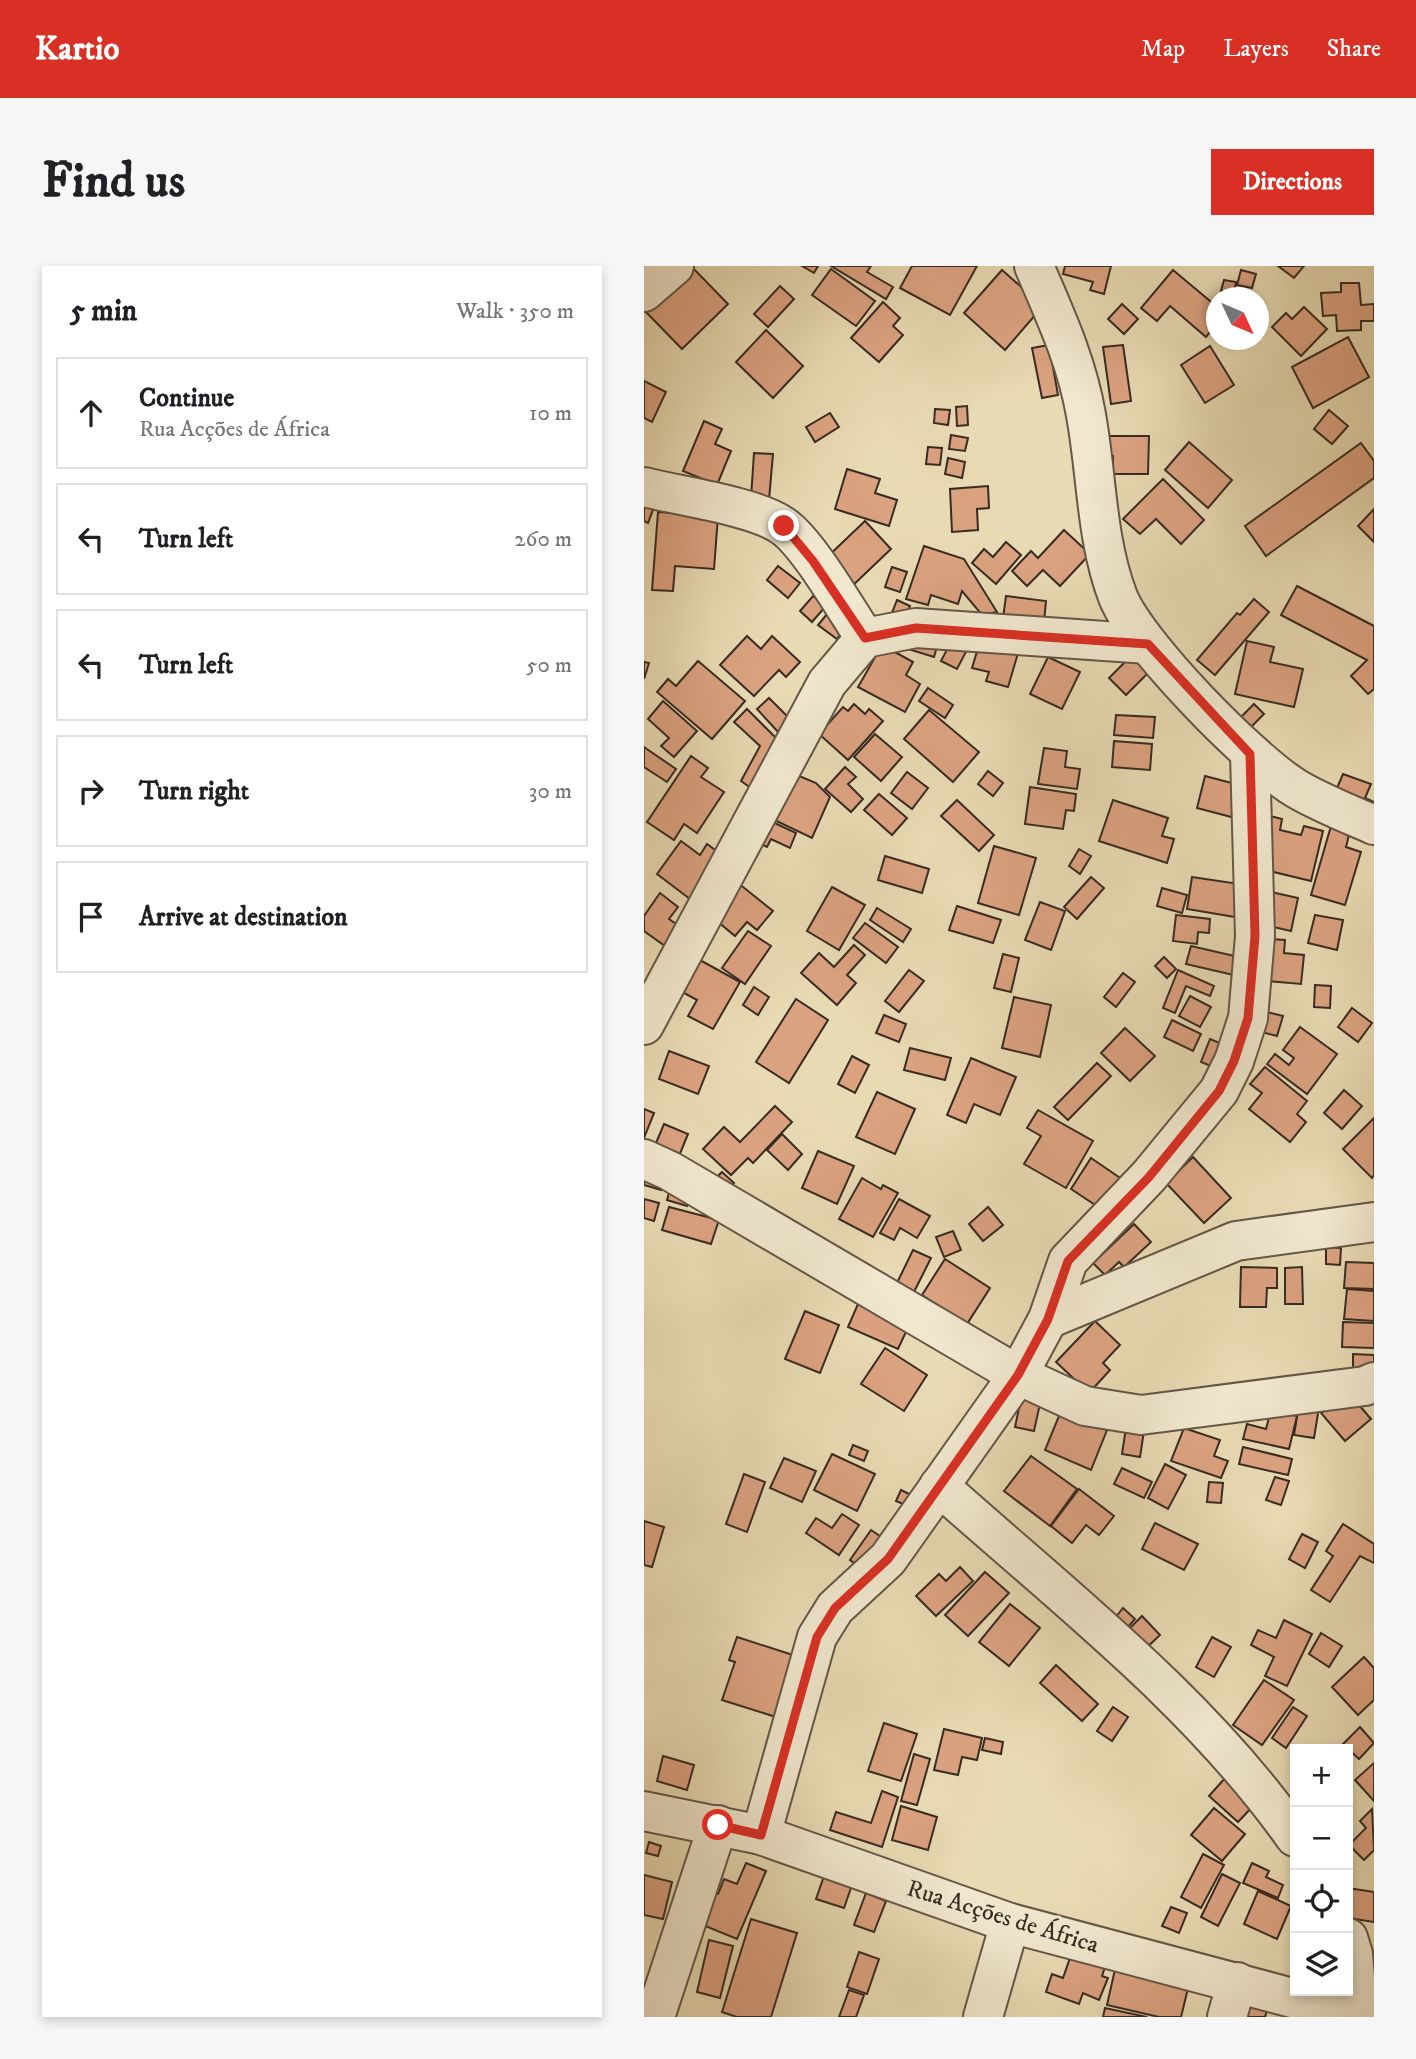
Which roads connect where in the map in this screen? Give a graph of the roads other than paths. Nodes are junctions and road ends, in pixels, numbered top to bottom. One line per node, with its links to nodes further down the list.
1 (674, 266): 3 (street)
2 (1034, 266): 6 (street)
3 (644, 292)
4 (644, 487): 5 (street)
5 (865, 638): 6 (street); 9 (street)
6 (1148, 644): 7 (street)
7 (1250, 754): 8 (street); 12 (street)
8 (1374, 825)
9 (644, 1025)
10 (644, 1159): 13 (street)
11 (1374, 1222): 12 (street)
12 (1048, 1319): 13 (street)
13 (1018, 1375): 14 (street); 15 (street)
14 (1374, 1381)
15 (939, 1486): 18 (street); 19 (street)
16 (644, 1811): 17 (street, Rua Acções de África)
17 (718, 1825): 19 (street, Rua Acções de África); 24 (street)
18 (1290, 1830)
19 (761, 1835): 20 (street, Rua Acções de África)
20 (1010, 1923): 22 (street, Rua Acções de África); 25 (street)
21 (1353, 1954): 23 (street)
22 (1232, 2000): 23 (street, Rua Acções de África)
23 (1361, 2016)
24 (654, 2017)
25 (983, 2017)

